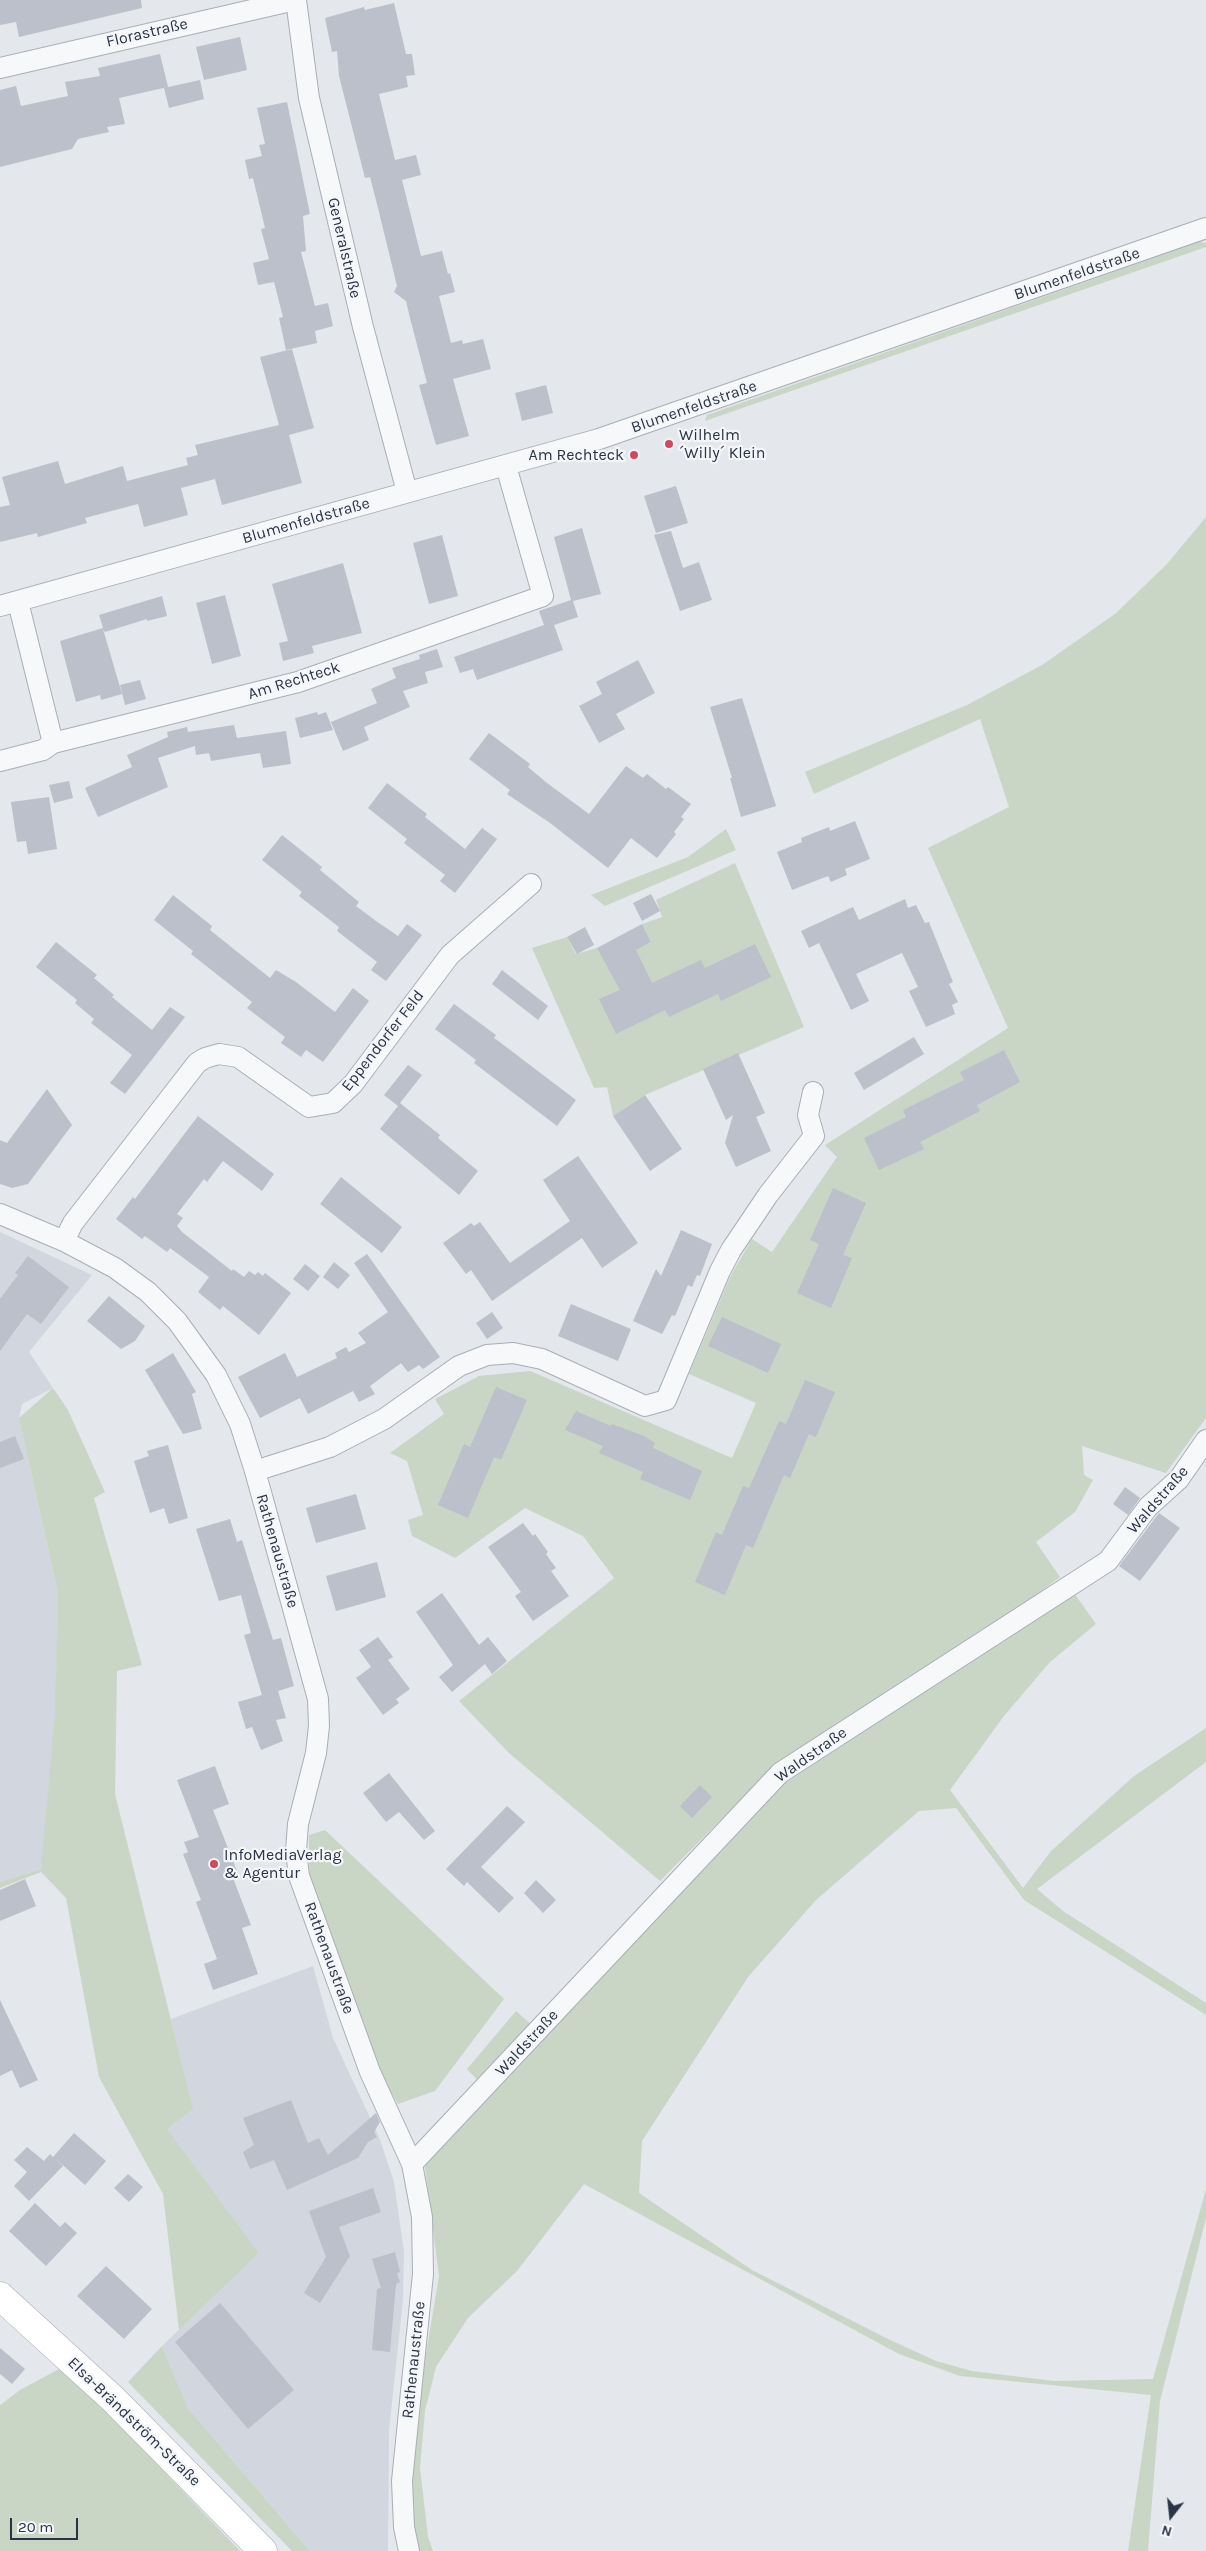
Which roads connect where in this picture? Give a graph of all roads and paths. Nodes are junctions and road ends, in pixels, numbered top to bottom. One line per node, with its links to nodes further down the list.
1 (295, 0): 2 (street, Florastraße); 5 (street, Generalstraße)
2 (0, 68)
3 (1206, 228): 4 (street, Blumenfeldstraße)
4 (506, 466): 5 (street, Blumenfeldstraße); 7 (street, Am Rechteck)
5 (407, 492): 6 (street, Blumenfeldstraße)
6 (9, 604): 7 (street)
7 (53, 743): 8 (street, Am Rechteck)
8 (0, 761)
9 (531, 884): 12 (street, Eppendorfer Feld)
10 (813, 1092): 14 (street)
11 (0, 1214): 12 (street, Rathenaustraße)
12 (64, 1241): 14 (street, Rathenaustraße)
13 (1206, 1440): 15 (street, Waldstraße)
14 (255, 1471): 15 (street, Rathenaustraße)
15 (412, 2164): 18 (street, Rathenaustraße)
16 (0, 2296): 17 (street, Elsa-Brändström-Straße)
17 (263, 2551)
18 (410, 2551)

